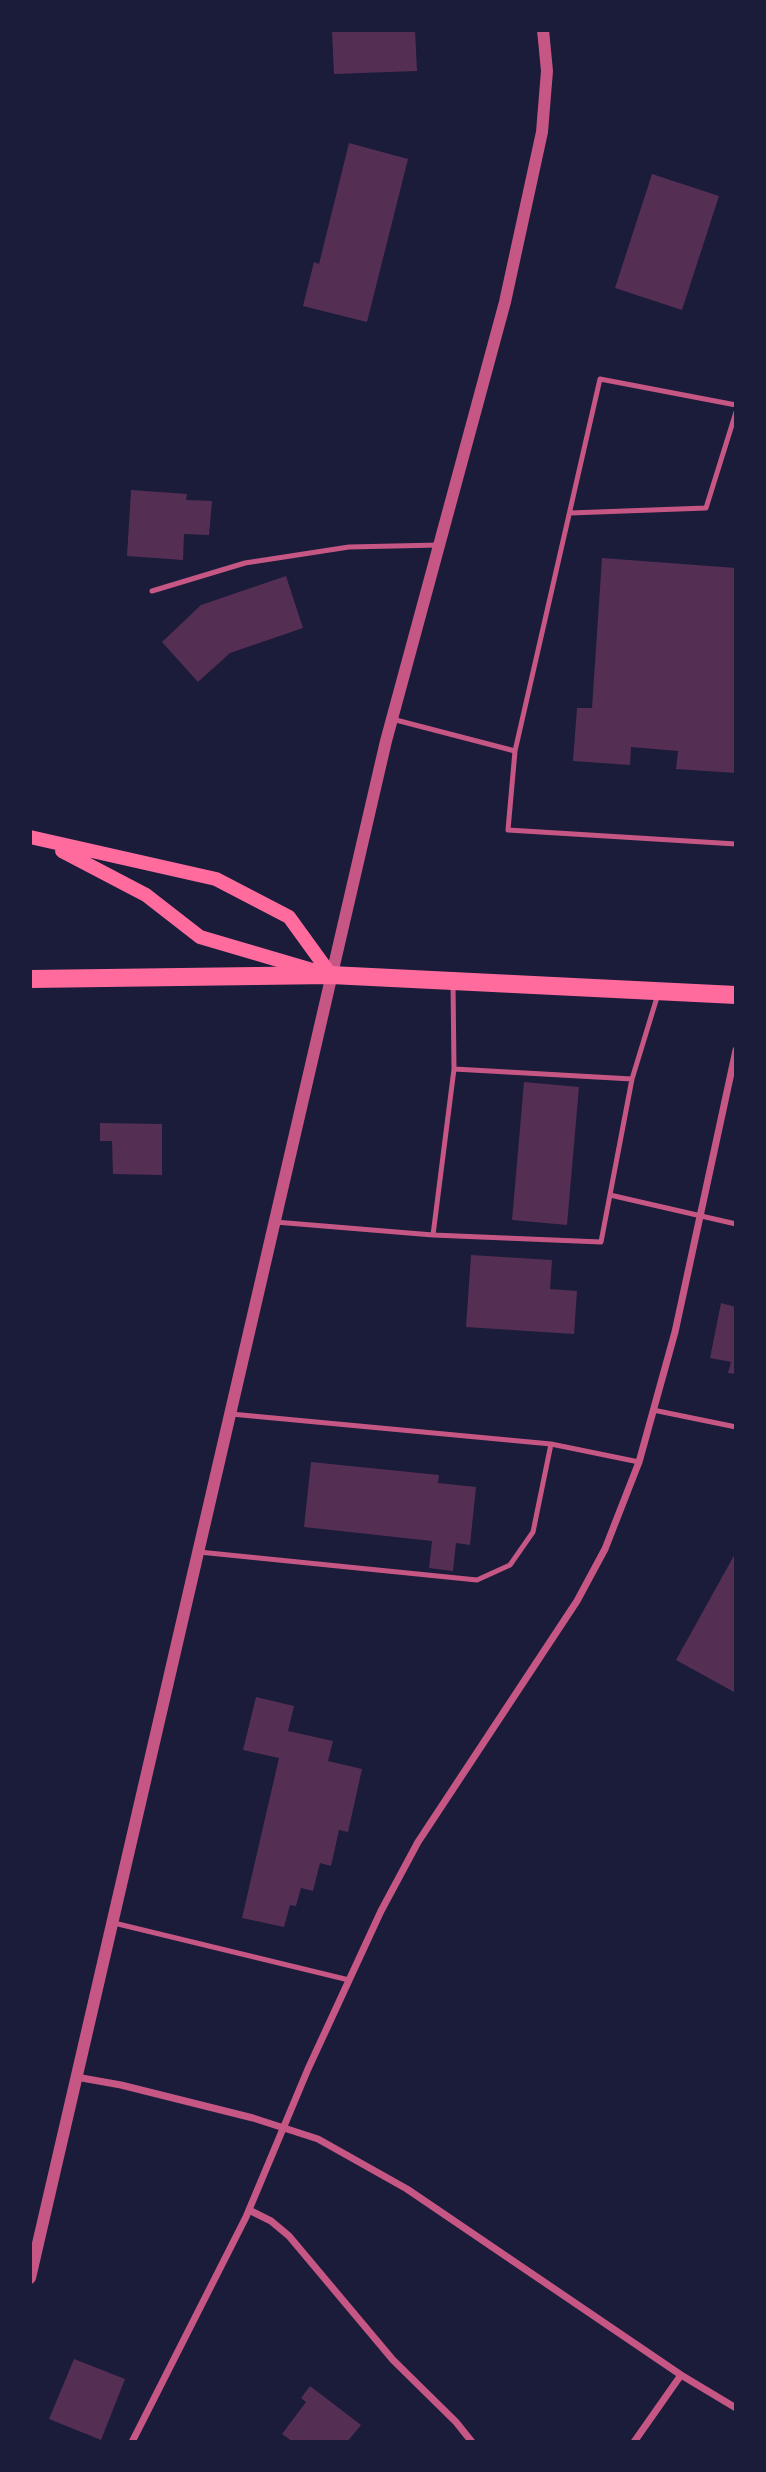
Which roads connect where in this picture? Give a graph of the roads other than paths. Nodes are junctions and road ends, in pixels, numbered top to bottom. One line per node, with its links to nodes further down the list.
1 (543, 30): 5 (street)
2 (736, 405): 4 (lane)
3 (736, 412): 4 (lane)
4 (570, 513): 8 (lane)
5 (439, 545): 6 (lane); 7 (street)
6 (152, 592)
7 (392, 719): 8 (lane); 12 (street)
8 (515, 751): 11 (lane)
9 (30, 838): 10 (main road)
10 (48, 842): 12 (main road); 12 (main road)
11 (736, 844)
12 (331, 975): 13 (main road); 14 (main road); 22 (street)
13 (30, 979)
14 (453, 979): 15 (main road); 18 (lane)
15 (659, 990): 16 (main road); 19 (lane)
16 (736, 995)
17 (736, 1050): 21 (street)
18 (454, 1069): 19 (lane); 24 (lane)
19 (632, 1079): 20 (lane)
20 (610, 1195): 21 (lane); 24 (lane)
21 (702, 1215): 23 (lane); 25 (street)
22 (275, 1222): 24 (lane); 26 (street)
23 (736, 1224)
24 (433, 1234)
25 (653, 1410): 27 (lane); 29 (street)
26 (231, 1414): 28 (lane); 30 (street)
27 (736, 1427)
28 (551, 1444): 29 (lane); 30 (lane)
29 (639, 1462): 32 (street)
30 (199, 1552): 31 (street)
31 (114, 1923): 32 (lane); 33 (street)
32 (349, 1980): 34 (street)
33 (76, 2077): 34 (street); 36 (street)
34 (285, 2127): 35 (street); 37 (street)
35 (249, 2210): 39 (street); 40 (street)
36 (30, 2278)
37 (681, 2375): 38 (street); 41 (street)
38 (736, 2409)
39 (132, 2442)
40 (472, 2442)
41 (634, 2442)

